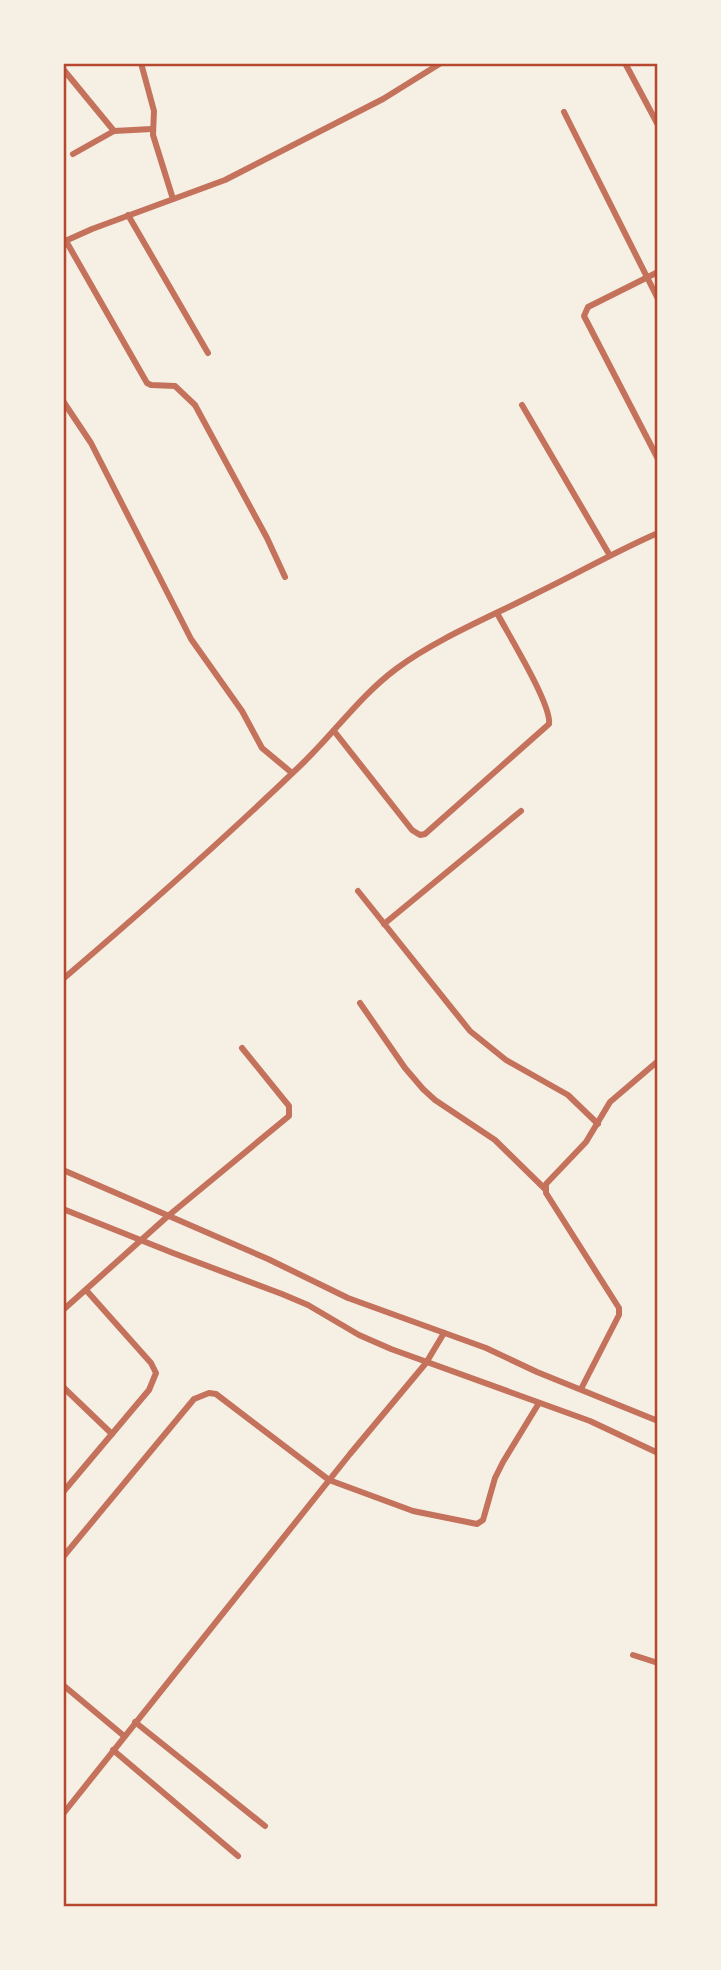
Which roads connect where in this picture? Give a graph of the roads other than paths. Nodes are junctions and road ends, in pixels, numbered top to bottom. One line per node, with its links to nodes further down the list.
1 (141, 63): 7 (street)
2 (440, 63): 10 (street)
3 (625, 63): 6 (street)
4 (63, 69): 8 (street)
5 (564, 112): 14 (street)
6 (658, 125)
7 (152, 129): 8 (street); 10 (street)
8 (114, 131): 9 (street)
9 (73, 154)
10 (173, 199): 11 (street)
11 (128, 215): 12 (street); 16 (street)
12 (64, 241): 22 (street)
13 (658, 272): 14 (street)
14 (648, 277): 15 (street); 19 (street)
15 (658, 299)
16 (208, 353)
17 (63, 401): 25 (street)
18 (522, 405): 21 (street)
19 (658, 459)
20 (658, 533): 21 (street)
21 (610, 554): 23 (street)
22 (285, 577)
23 (497, 613): 24 (street); 24 (street)
24 (334, 731): 25 (street)
25 (292, 773): 29 (street)
26 (521, 811): 28 (street)
27 (358, 891): 28 (street)
28 (384, 924): 33 (street)
29 (63, 979)
30 (360, 1003): 35 (street)
31 (242, 1048): 37 (street)
32 (658, 1061): 33 (street)
33 (598, 1124): 35 (street)
34 (63, 1170): 37 (street)
35 (545, 1189): 44 (street)
36 (63, 1209): 38 (street)
37 (167, 1216): 38 (street); 41 (street)
38 (142, 1240): 39 (street); 42 (street)
39 (86, 1290): 40 (street); 47 (street)
40 (63, 1310)
41 (444, 1333): 42 (street); 44 (street)
42 (426, 1363): 45 (street); 49 (street)
43 (63, 1387): 47 (street)
44 (581, 1389): 46 (street)
45 (540, 1403): 48 (street); 49 (street)
46 (658, 1421)
47 (112, 1434): 50 (street)
48 (658, 1453)
49 (329, 1480): 51 (street); 55 (street)
50 (63, 1492)
51 (63, 1557)
52 (633, 1655): 53 (street)
53 (658, 1663)
54 (63, 1685): 56 (street)
55 (135, 1722): 56 (street); 59 (street)
56 (124, 1736): 57 (street)
57 (113, 1750): 58 (street); 60 (street)
58 (63, 1814)
59 (265, 1826)
60 (238, 1856)

